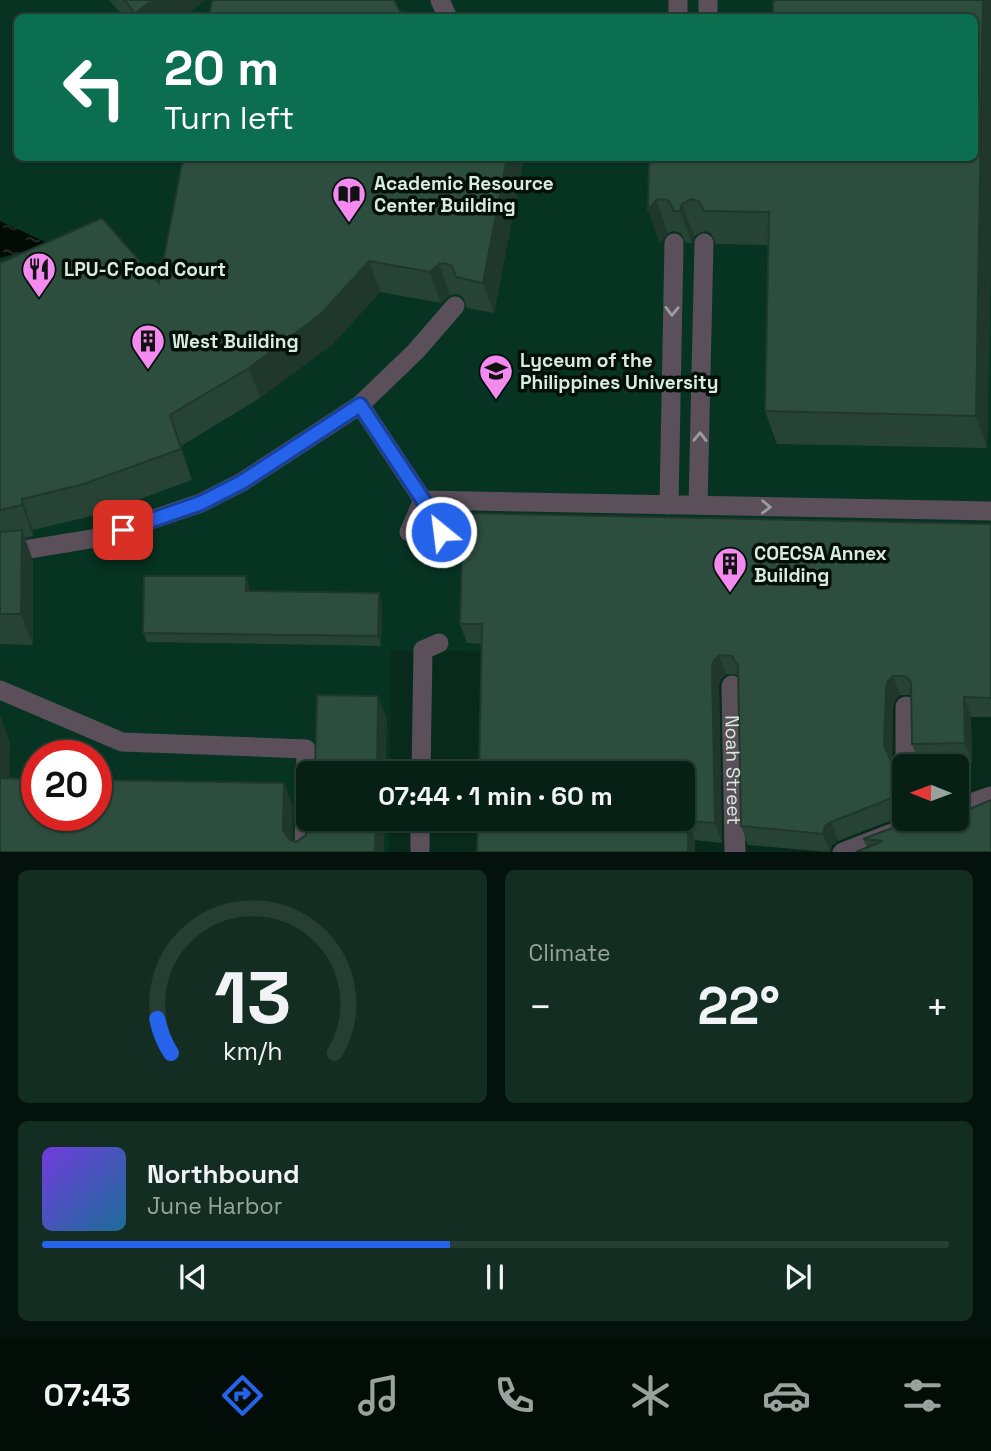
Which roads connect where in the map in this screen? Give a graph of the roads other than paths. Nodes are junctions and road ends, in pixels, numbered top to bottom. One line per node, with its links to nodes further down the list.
1 (674, 243): 6 (lane, one-way to 6)
2 (704, 243): 7 (lane, one-way to 2)
3 (455, 306): 4 (lane)
4 (360, 405): 5 (lane); 11 (lane)
5 (423, 500): 6 (lane); 9 (lane); 10 (lane)
6 (669, 505): 7 (lane)
7 (698, 505): 8 (lane, one-way to 8)
8 (991, 511)
9 (409, 532)
10 (441, 532)
11 (0, 554)
12 (423, 645): 17 (lane)
13 (732, 686): 24 (street, Noah Street)
14 (0, 690): 22 (lane)
15 (906, 707): 16 (street)
16 (906, 754)
17 (421, 761)
18 (991, 797): 19 (street)
19 (970, 804)
20 (420, 831): 23 (lane)
21 (892, 831): 25 (street)
22 (304, 852)
23 (420, 852)
24 (735, 852)
25 (843, 852)

